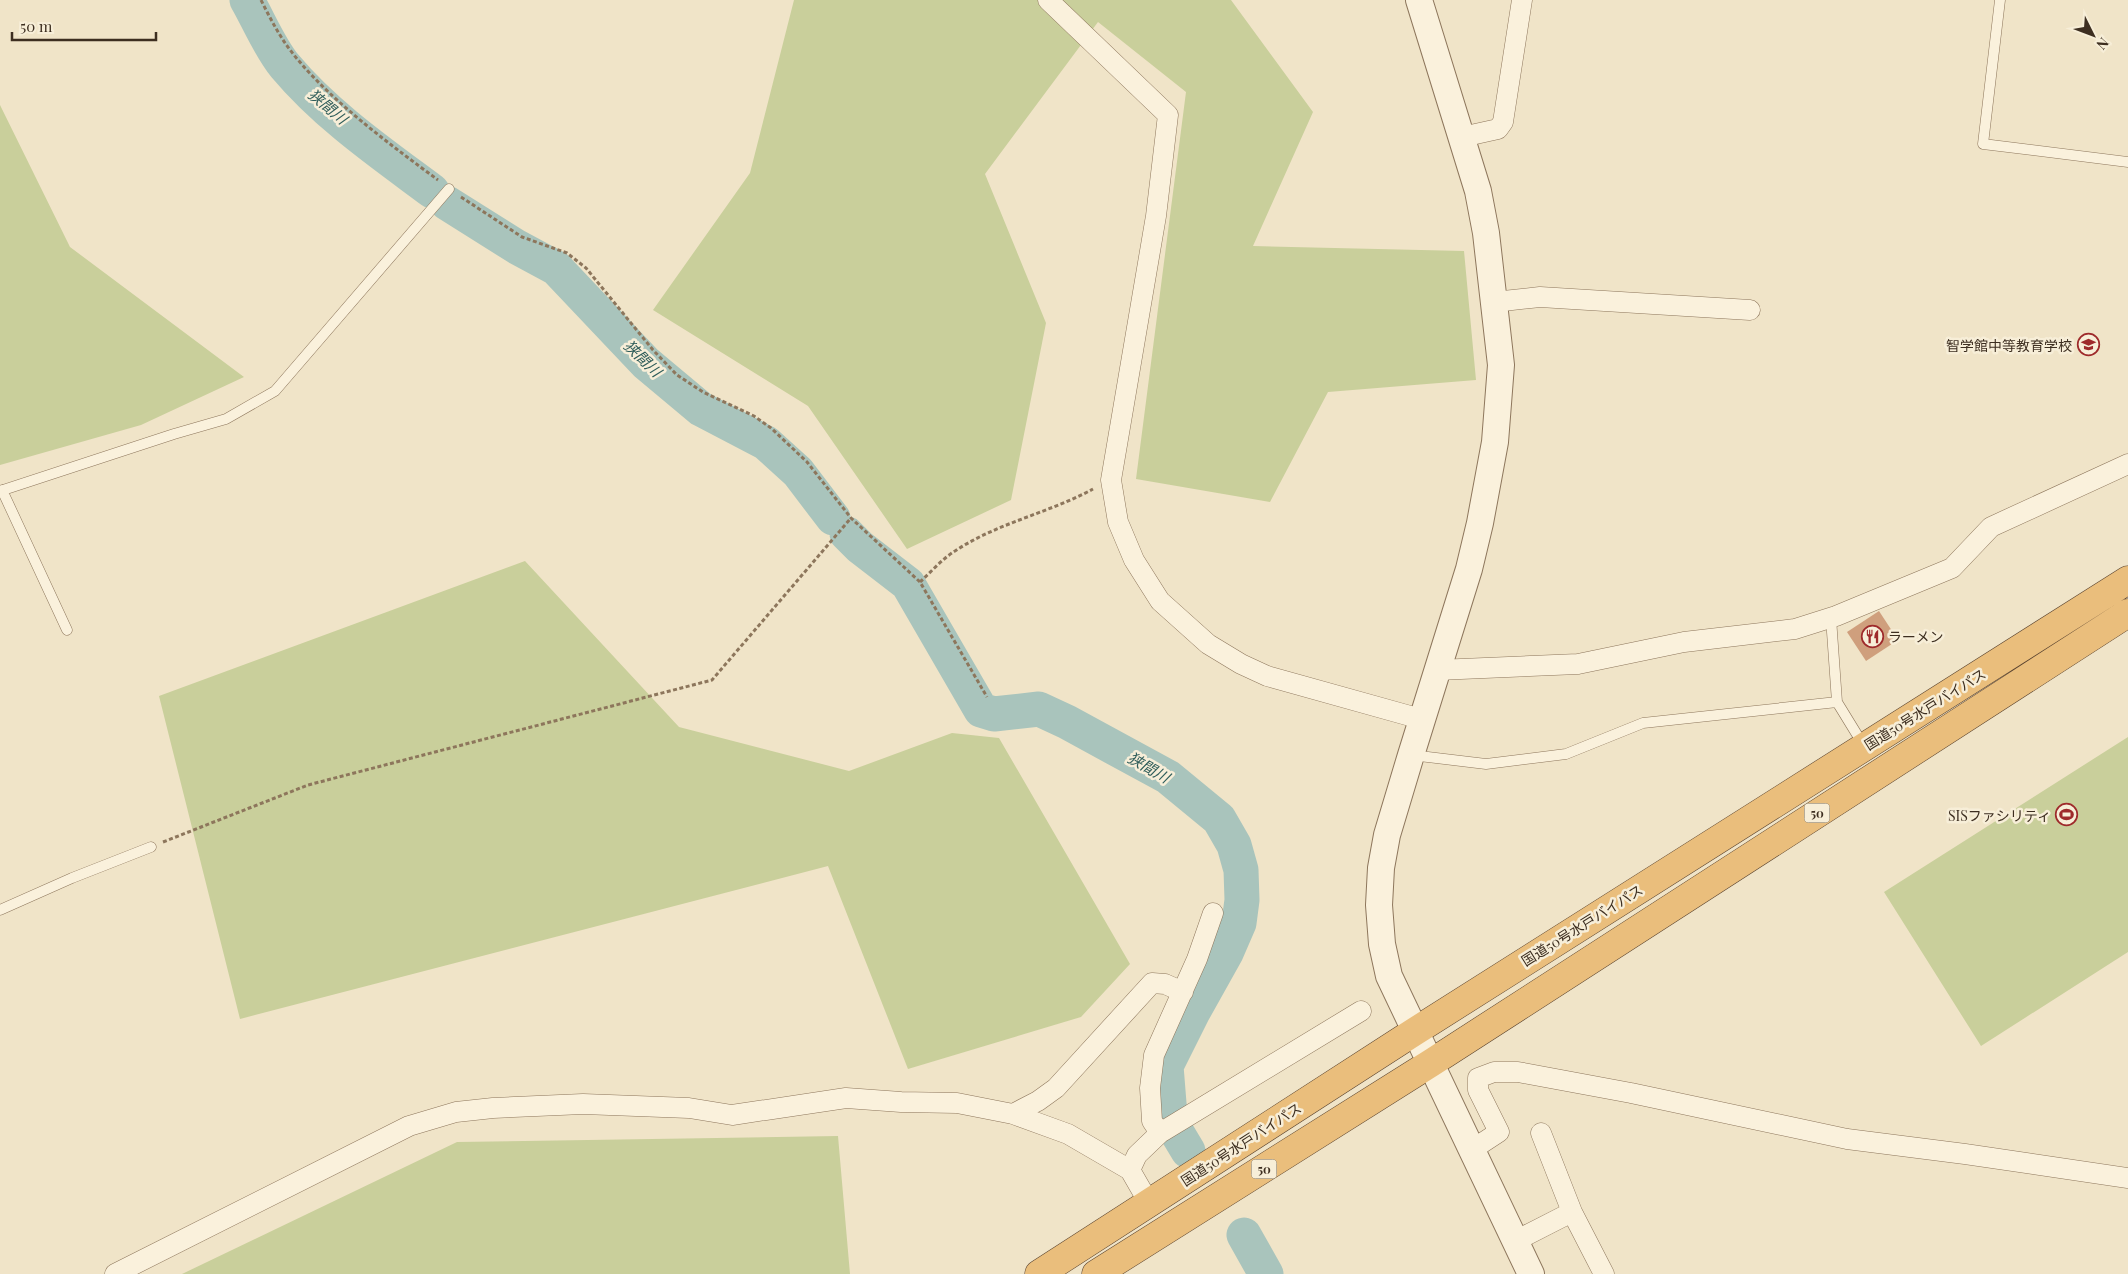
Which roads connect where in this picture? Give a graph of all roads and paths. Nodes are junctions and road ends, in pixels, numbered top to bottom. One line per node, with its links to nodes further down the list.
1 (261, 0): 8 (path)
2 (1048, 0): 12 (street)
3 (1419, 0): 6 (street)
4 (1522, 0): 6 (street)
5 (2000, 0): 7 (lane)
6 (1462, 138): 9 (street)
7 (2128, 162)
8 (449, 189): 13 (lane); 14 (path)
9 (1494, 302): 10 (street); 20 (street)
10 (1750, 310)
11 (2128, 464): 18 (street)
12 (1111, 480): 16 (path); 23 (street)
13 (1, 491): 19 (lane)
14 (851, 518): 16 (path); 26 (path)
15 (2128, 580): 24 (highway, 国道50号水戸バイパス / 50)
16 (920, 582): 21 (path)
17 (2128, 613): 32 (highway, 国道50号水戸バイパス / 50)
18 (1831, 618): 20 (street); 22 (lane)
19 (67, 630)
20 (1437, 670): 23 (street)
21 (987, 697)
22 (1837, 702): 24 (lane); 25 (lane)
23 (1421, 719): 25 (street)
24 (1865, 748): 31 (highway, 国道50号水戸バイパス / 50)
25 (1411, 755): 31 (street)
26 (151, 847): 27 (lane)
27 (0, 910)
28 (1213, 913): 29 (street)
29 (1183, 992): 33 (street); 34 (street)
30 (1361, 1011): 34 (street)
31 (1414, 1032): 32 (street); 39 (highway, 国道50号水戸バイパス / 50)
32 (1431, 1062): 36 (street); 44 (highway, 国道50号水戸バイパス / 50)
33 (1013, 1114): 37 (street); 42 (street)
34 (1160, 1133): 37 (street)
35 (1541, 1133): 40 (street)
36 (1473, 1149): 38 (street); 41 (street)
37 (1130, 1170): 39 (street)
38 (2128, 1178)
39 (1149, 1203): 43 (highway, 国道50号水戸バイパス / 50)
40 (1572, 1212): 41 (street); 46 (street)
41 (1515, 1241): 45 (street)
42 (114, 1274)
43 (1039, 1274)
44 (1096, 1274)
45 (1531, 1274)
46 (1604, 1274)

